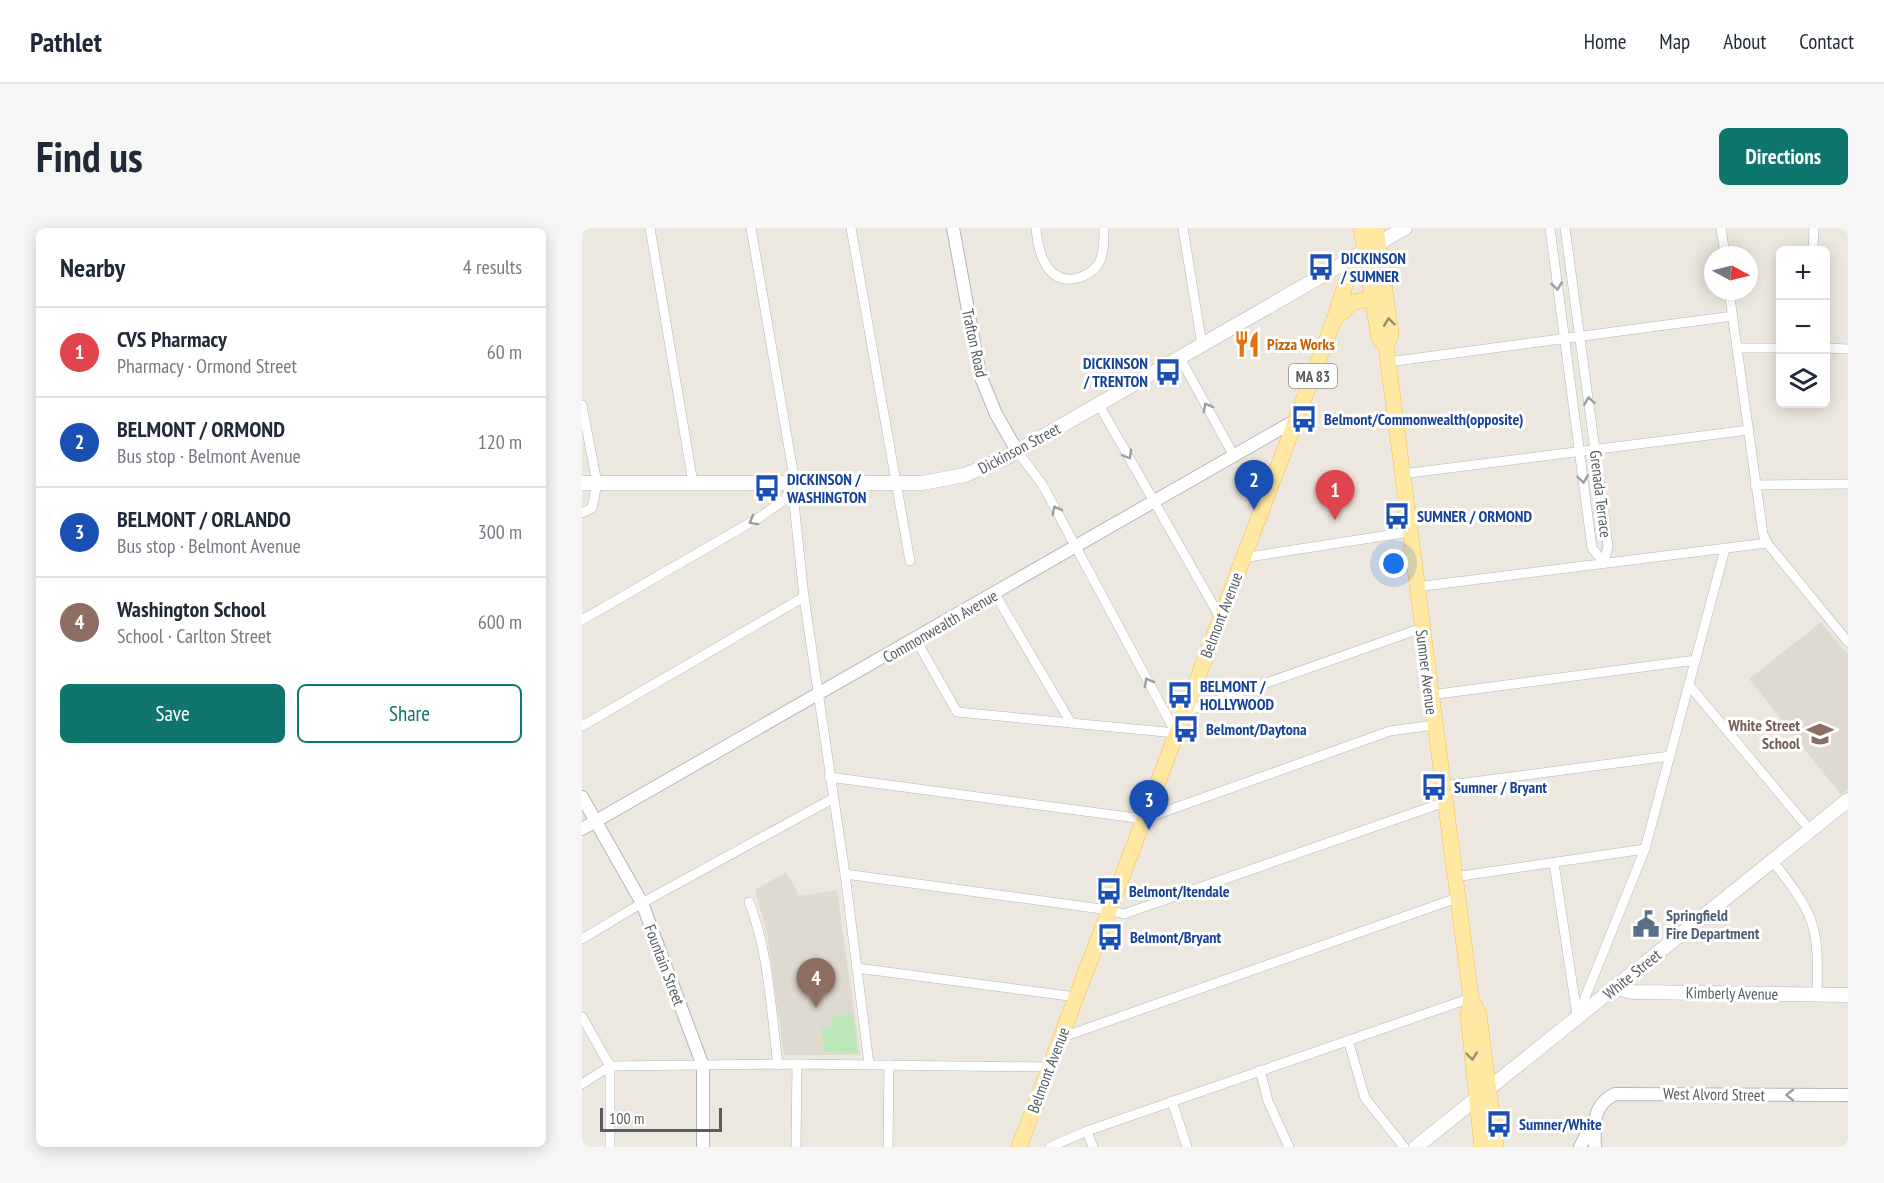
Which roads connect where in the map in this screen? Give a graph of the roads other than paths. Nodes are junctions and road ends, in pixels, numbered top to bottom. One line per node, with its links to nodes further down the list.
1 (650, 228): 43 (street)
2 (751, 228): 44 (street)
3 (851, 228): 45 (street)
4 (953, 228): 37 (street, Trafton Road)
5 (1036, 228): 6 (street)
6 (1104, 228)
7 (1183, 228): 25 (street)
8 (1361, 228): 18 (main road, Sumner Avenue)
9 (1376, 228): 15 (main road, Sumner Avenue)
10 (1405, 228): 15 (main road, Dickinson Street)
11 (1550, 228): 24 (street, Grenada Terrace, one-way to 24)
12 (1565, 228): 23 (street, Grenada Terrace)
13 (1721, 228): 16 (street)
14 (1814, 228): 17 (street)
15 (1378, 244): 18 (main road, Dickinson Street); 19 (main road, Sumner Avenue)
16 (1724, 246)
17 (1814, 246)
18 (1364, 254): 19 (main road, Sumner Avenue); 22 (main road, Belmont Avenue / MA 83); 25 (main road, Dickinson Street)
19 (1379, 297): 22 (main road, Belmont Avenue / MA 83); 30 (main road, Sumner Avenue)
20 (1730, 300): 21 (street)
21 (1733, 316): 23 (street); 26 (street)
22 (1334, 320): 34 (main road, Belmont Avenue / MA 83)
23 (1580, 336): 24 (street); 36 (street, Grenada Terrace, one-way to 23)
24 (1564, 339): 30 (street); 38 (street, Grenada Terrace)
25 (1202, 345): 31 (main road, Dickinson Street)
26 (1737, 348): 27 (street); 35 (street)
27 (1776, 348)
28 (1830, 348): 29 (street)
29 (1848, 349)
30 (1387, 354): 40 (main road, Sumner Avenue)
31 (1180, 358): 33 (main road, Dickinson Street); 39 (street, one-way to 31)
32 (582, 405): 42 (street)
33 (1099, 405): 37 (main road, Dickinson Street); 48 (street, one-way to 48)
34 (1296, 420): 39 (street, Commonwealth Avenue); 54 (main road, Belmont Avenue / MA 83)
35 (1749, 430): 36 (street); 47 (street)
36 (1596, 449): 38 (street); 56 (street, Grenada Terrace)
37 (1017, 451): 45 (main road, Dickinson Street); 52 (street, one-way to 37)
38 (1579, 451): 40 (street); 56 (street, Grenada Terrace, one-way to 56)
39 (1234, 456): 48 (street, Commonwealth Avenue)
40 (1402, 474): 50 (main road, Sumner Avenue)
41 (582, 483): 42 (main road, Dickinson Street)
42 (597, 483): 43 (main road, Dickinson Street); 49 (street)
43 (693, 483): 44 (main road, Dickinson Street)
44 (795, 483): 45 (main road, Dickinson Street); 59 (street); 61 (street, one-way to 61)
45 (898, 483): 55 (street)
46 (1848, 484): 47 (street)
47 (1755, 485): 51 (street)
48 (1155, 503): 52 (street, Commonwealth Avenue); 60 (street)
49 (582, 513)
50 (1409, 532): 54 (street); 57 (main road, Sumner Avenue)
51 (1767, 543): 53 (street); 64 (street)
52 (1075, 547): 58 (street, Commonwealth Avenue); 73 (street, one-way to 52)
53 (1725, 549): 56 (street); 65 (street)
54 (1242, 558): 60 (main road, Belmont Avenue / MA 83)
55 (910, 561)
56 (1604, 563): 57 (street)
57 (1416, 587): 62 (main road, Sumner Avenue)
58 (995, 594): 63 (street, Commonwealth Avenue); 70 (street)
59 (804, 597): 68 (street); 72 (street)
60 (1220, 617): 69 (main road, Belmont Avenue / MA 83)
61 (582, 620)
62 (1422, 628): 67 (main road, Sumner Avenue); 69 (street)
63 (916, 640): 68 (street, Commonwealth Avenue); 70 (street)
64 (1848, 642)
65 (1696, 660): 66 (street); 67 (street)
66 (1689, 686): 74 (street); 84 (street)
67 (1430, 694): 71 (main road, Sumner Avenue)
68 (817, 696): 75 (street); 82 (street, Commonwealth Avenue)
69 (1184, 712): 73 (main road, Belmont Avenue / MA 83)
70 (1071, 723): 73 (street)
71 (1434, 725): 76 (main road, Sumner Avenue); 81 (street)
72 (582, 726)
73 (1176, 733): 81 (main road, Belmont Avenue / MA 83)
74 (1670, 756): 76 (street); 85 (street)
75 (829, 777): 78 (street); 81 (street)
76 (1442, 786): 80 (main road, Sumner Avenue)
77 (582, 797): 82 (street, Fountain Street)
78 (832, 799): 88 (street); 92 (street)
79 (1848, 800): 84 (main road, White Street)
80 (1445, 802): 89 (main road, Sumner Avenue); 93 (street)
81 (1144, 819): 93 (main road, Belmont Avenue / MA 83)
82 (596, 821): 83 (street, Commonwealth Avenue); 92 (street, Fountain Street)
83 (582, 829)
84 (1810, 830): 86 (main road, White Street)
85 (1645, 849): 87 (street); 102 (street)
86 (1772, 860): 96 (main road, White Street); 97 (street)
87 (1554, 863): 89 (street); 102 (street)
88 (845, 874): 93 (street); 95 (street)
89 (1454, 877): 90 (main road, Sumner Avenue)
90 (1457, 898): 100 (main road, Sumner Avenue); 103 (street)
91 (749, 902): 107 (street)
92 (642, 903): 94 (street); 110 (street, Fountain Street)
93 (1109, 910): 99 (main road, Belmont Avenue / MA 83)
94 (582, 939)
95 (857, 968): 99 (street); 106 (street)
96 (1617, 988): 97 (main road, Kimberly Avenue); 102 (main road, White Street)
97 (1817, 994): 98 (main road, Kimberly Avenue)
98 (1848, 995)
99 (1076, 997): 103 (main road, Belmont Avenue / MA 83)
100 (1471, 998): 104 (street); 114 (main road, Sumner Avenue); 117 (main road, Sumner Avenue, one-way to 117)
101 (582, 1017): 109 (street)
102 (1577, 1017): 114 (main road, White Street)
103 (1060, 1038): 111 (main road, Belmont Avenue / MA 83)
104 (1348, 1040): 112 (street); 129 (street)
105 (797, 1064): 106 (street); 107 (street); 122 (street)
106 (869, 1064): 108 (street)
107 (778, 1065): 110 (street)
108 (889, 1065): 111 (street); 123 (street)
109 (610, 1066): 110 (street); 113 (street); 120 (street)
110 (703, 1066): 121 (street, Fountain Street)
111 (1049, 1067): 124 (main road, Belmont Avenue / MA 83)
112 (1260, 1070): 116 (street); 128 (street)
113 (582, 1084)
114 (1489, 1090): 117 (main road, White Street); 132 (main road, Sumner Avenue)
115 (1848, 1095): 118 (street, West Alvord Street, one-way to 118)
116 (1172, 1101): 119 (street); 127 (street)
117 (1477, 1101): 130 (main road, White Street); 131 (main road, Sumner Avenue)
118 (1594, 1121): 133 (street, West Alvord Street); 134 (street)
119 (1087, 1131): 125 (street); 126 (street)
120 (610, 1147)
121 (703, 1147)
122 (796, 1147)
123 (888, 1147)
124 (1019, 1147)
125 (1050, 1147)
126 (1093, 1147)
127 (1187, 1147)
128 (1289, 1147)
129 (1404, 1147)
130 (1416, 1147)
131 (1482, 1147)
132 (1496, 1147)
133 (1580, 1147)
134 (1595, 1147)

